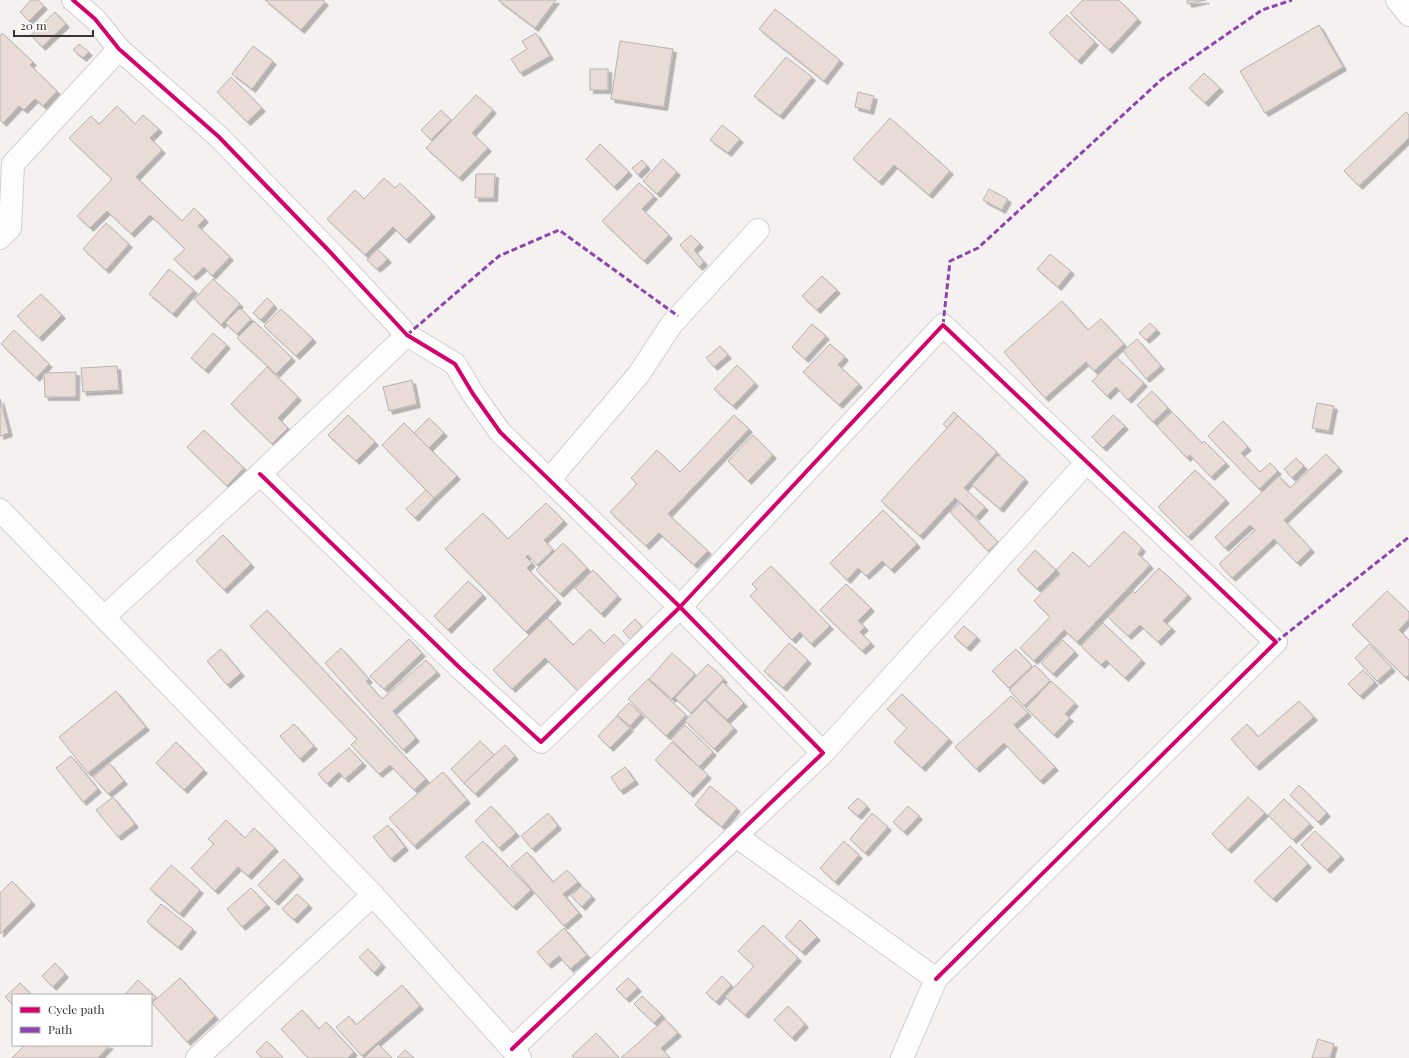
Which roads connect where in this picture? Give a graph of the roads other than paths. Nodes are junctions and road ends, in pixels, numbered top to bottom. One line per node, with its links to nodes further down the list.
1 (73, 0): 4 (street)
2 (1397, 0): 3 (street)
3 (1409, 14)
4 (118, 49): 6 (street); 7 (street)
5 (758, 230): 10 (street)
6 (0, 238)
7 (407, 335): 9 (street); 10 (street)
8 (1087, 462): 12 (street); 14 (street); 17 (street)
9 (260, 474): 12 (street); 13 (street)
10 (549, 480): 12 (street)
11 (0, 510): 13 (street)
12 (680, 607): 14 (street)
13 (104, 618): 16 (street)
14 (823, 753): 15 (street)
15 (736, 836): 17 (street); 18 (street)
16 (373, 895): 18 (street); 19 (street)
17 (936, 979): 20 (street)
18 (516, 1053)
19 (197, 1058)
20 (902, 1058)

